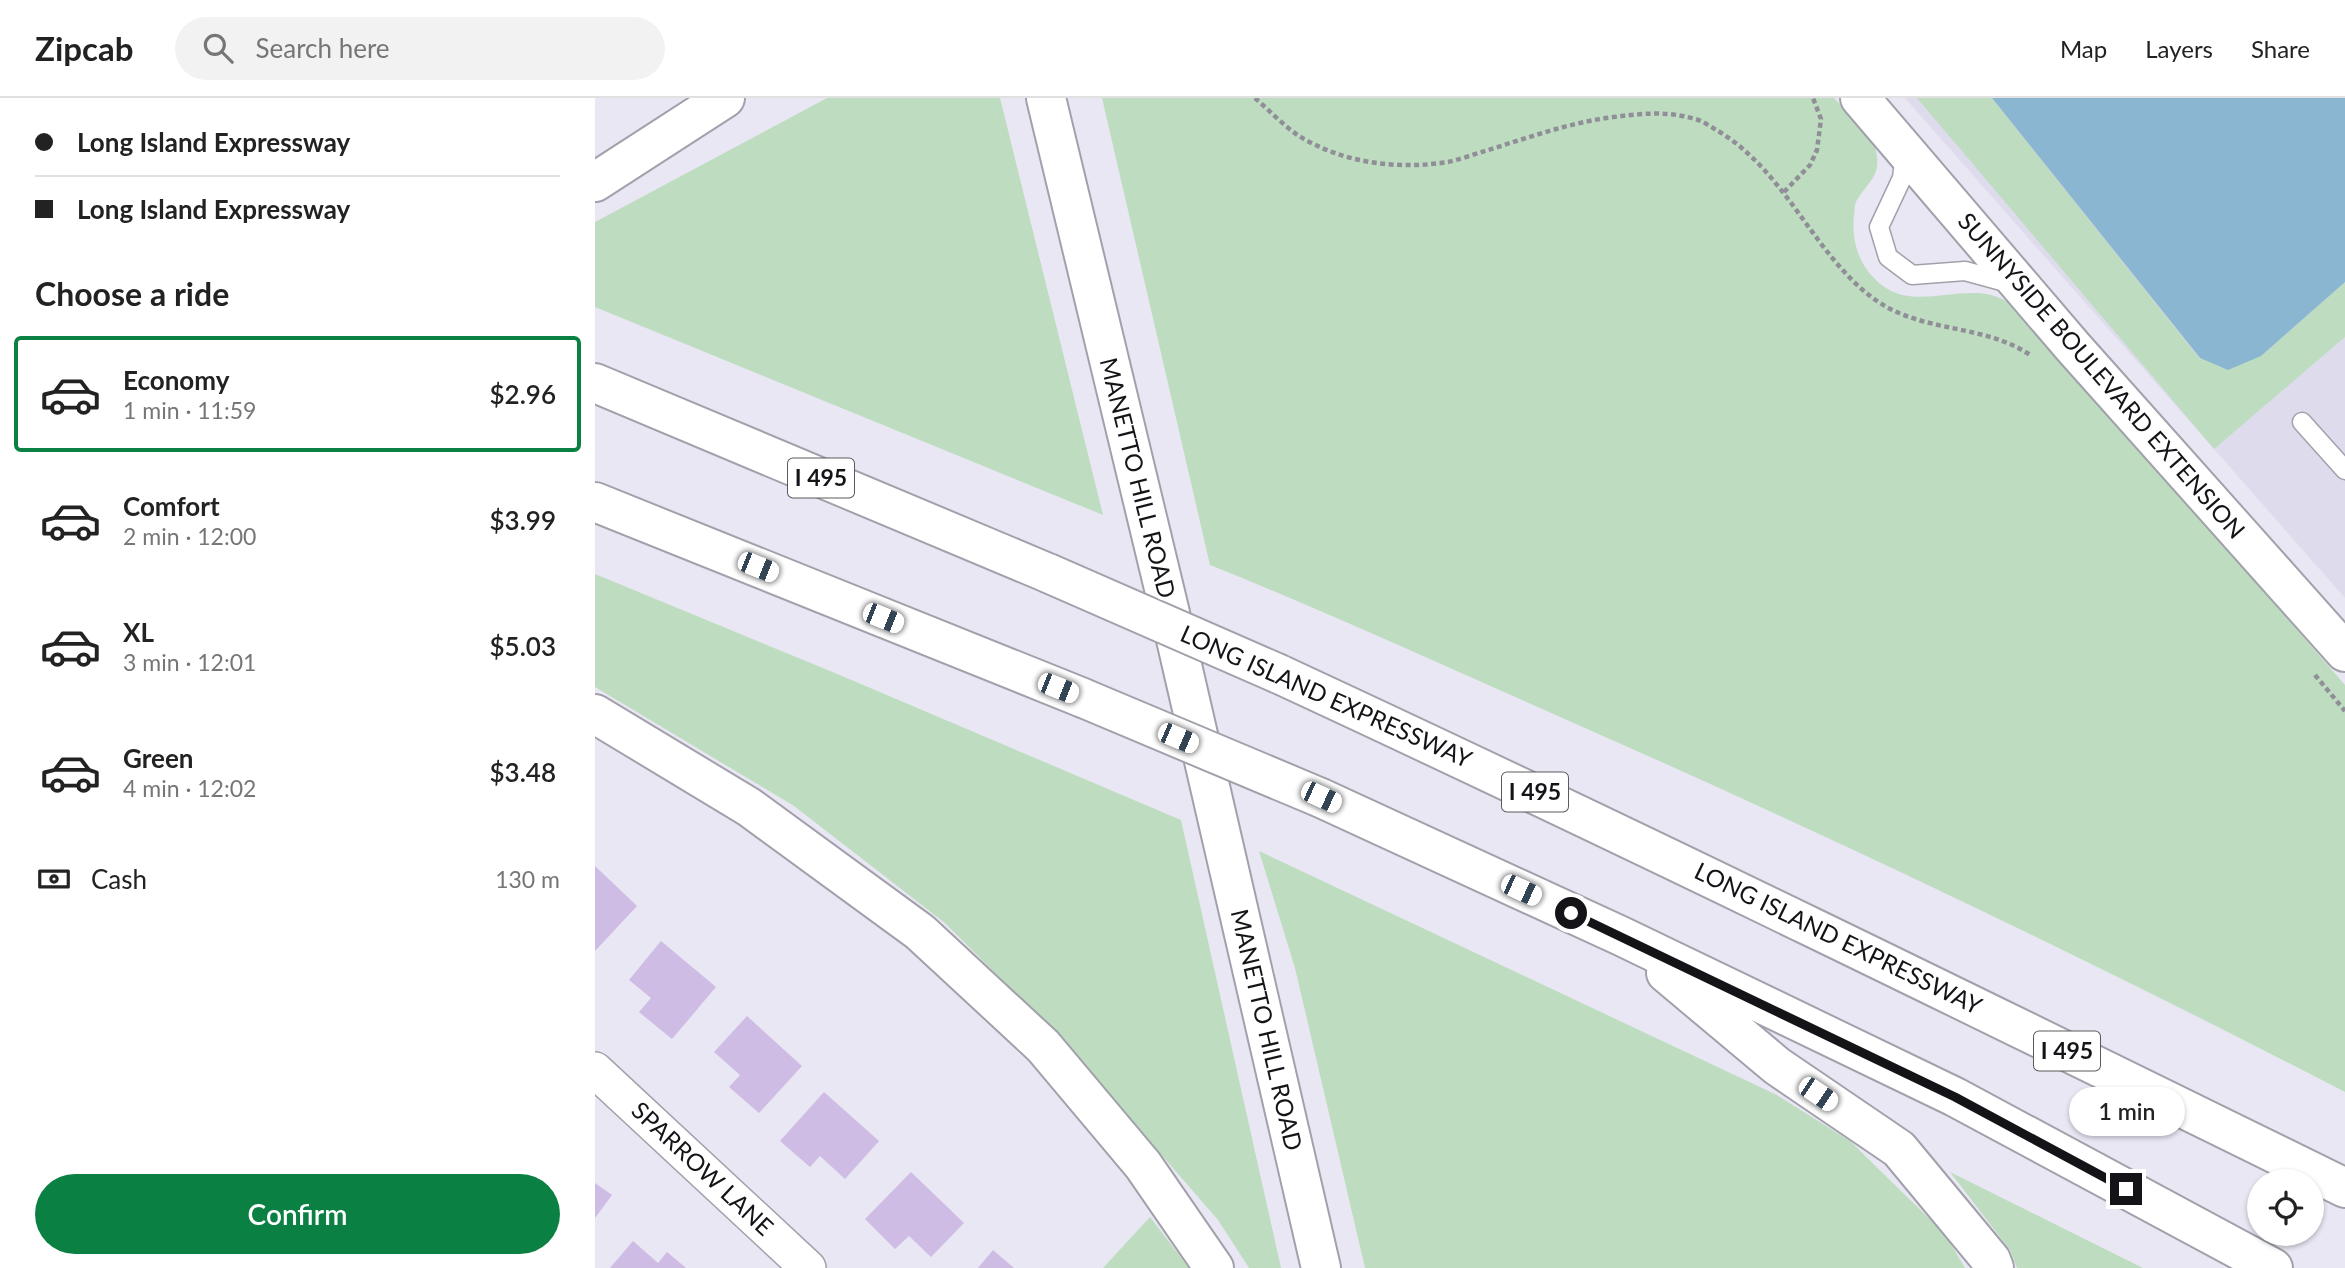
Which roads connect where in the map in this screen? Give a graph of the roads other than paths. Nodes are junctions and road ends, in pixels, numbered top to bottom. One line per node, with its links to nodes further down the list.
1 (725, 98): 5 (main road)
2 (1045, 98): 18 (main road, MANETTO HILL ROAD)
3 (1860, 98): 4 (main road, SUNNYSIDE BOULEVARD EXTENSION)
4 (1905, 151): 6 (main road, SUNNYSIDE BOULEVARD EXTENSION); 6 (lane)
5 (595, 182)
6 (2020, 286): 11 (main road, SUNNYSIDE BOULEVARD EXTENSION)
7 (595, 383): 15 (main road, LONG ISLAND EXPRESSWAY / I 495, bridge)
8 (2302, 422): 9 (lane)
9 (2345, 470)
10 (595, 502): 13 (main road, bridge)
11 (2345, 653)
12 (595, 714): 17 (main road)
13 (1621, 936): 19 (main road); 20 (main road)
14 (595, 1070): 16 (street, SPARROW LANE)
15 (2345, 1188)
16 (808, 1268)
17 (1214, 1268)
18 (1321, 1268)
19 (1994, 1268)
20 (2273, 1268)

